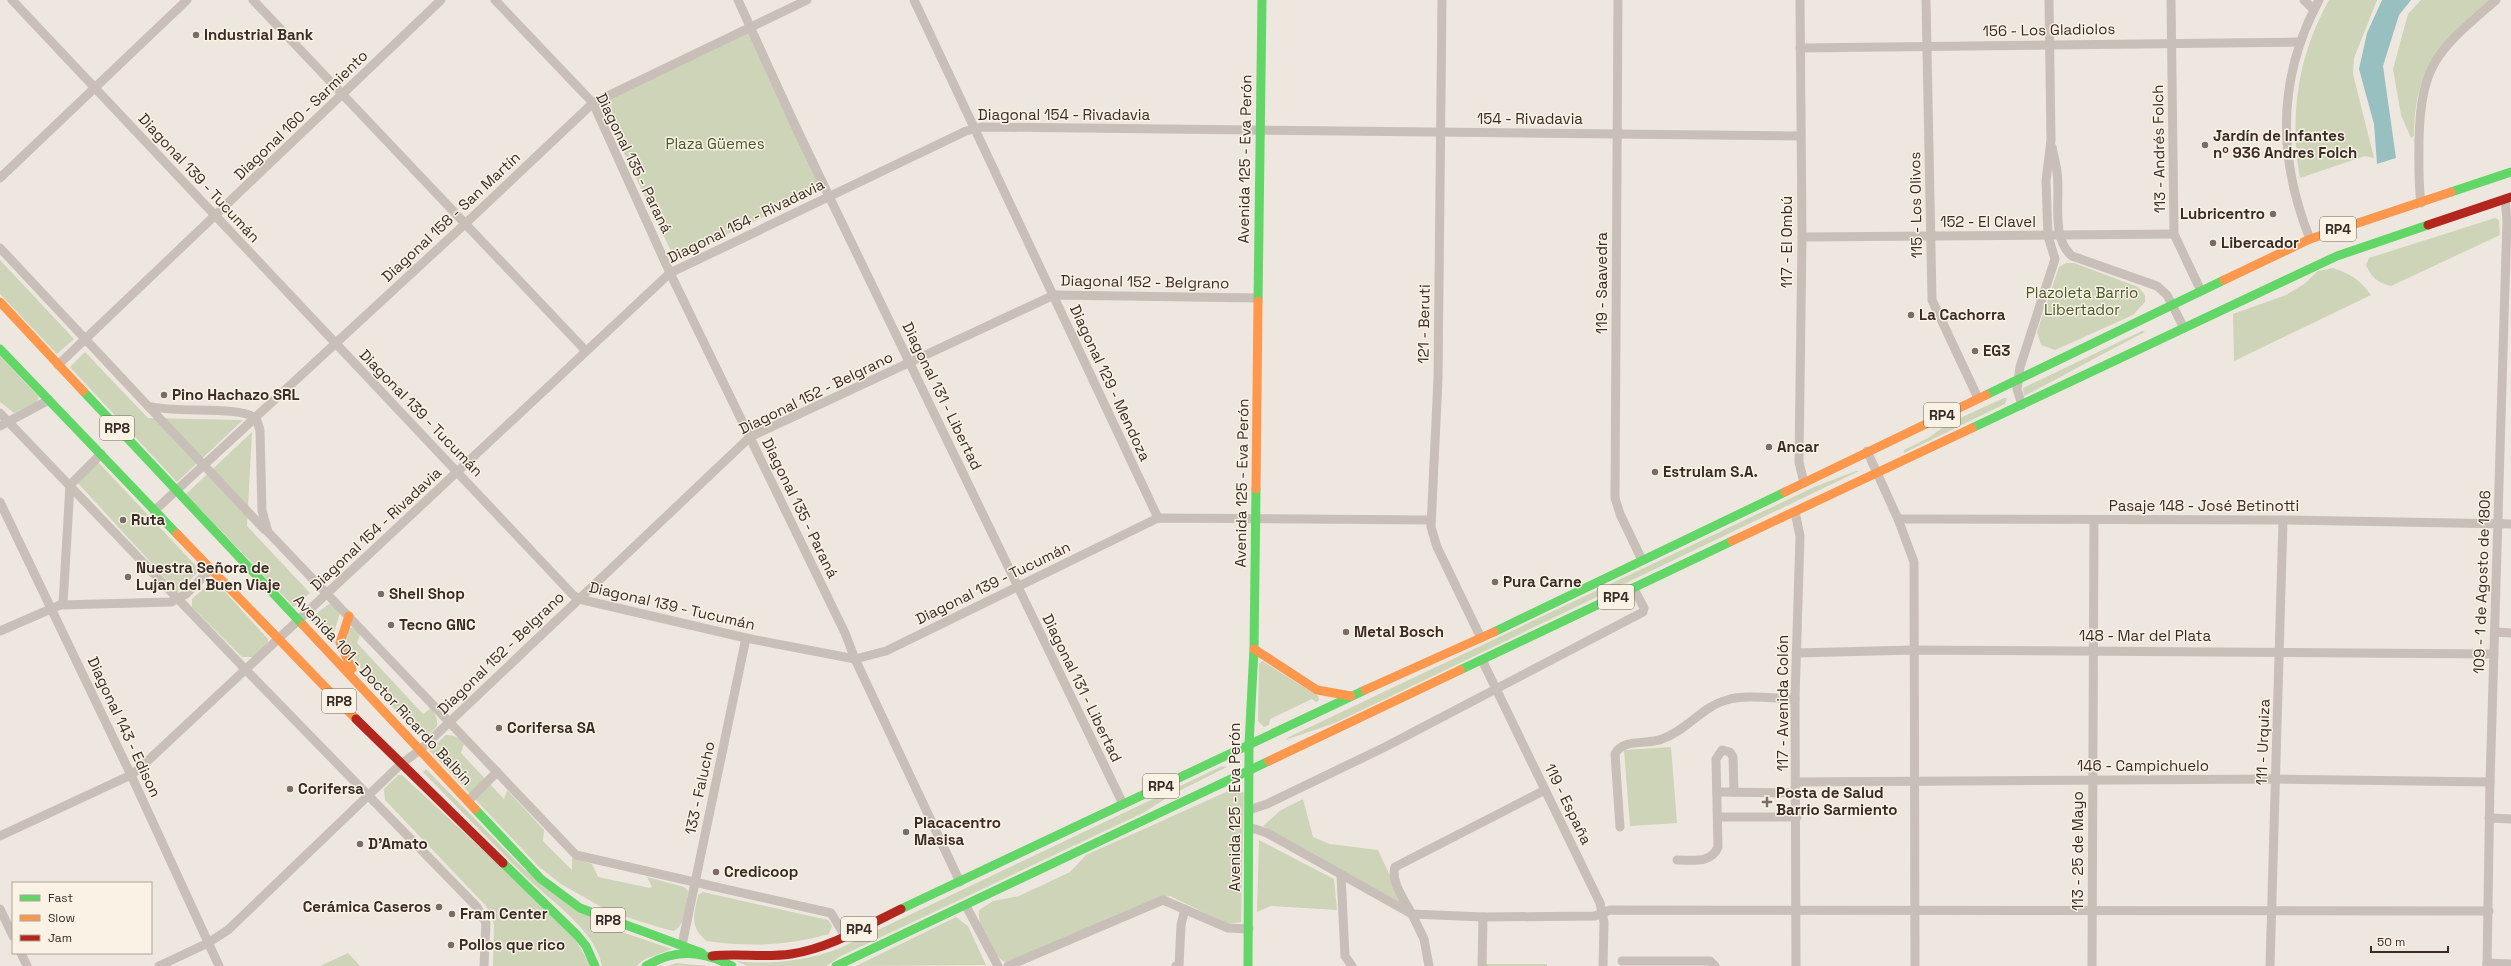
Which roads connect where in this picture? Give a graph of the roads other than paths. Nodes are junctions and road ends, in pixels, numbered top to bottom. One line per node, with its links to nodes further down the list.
1 (12, 0): 26 (street, Diagonal 139 - Tucumán)
2 (187, 0): 26 (street)
3 (253, 0): 27 (street)
4 (441, 0): 27 (street, Diagonal 160 - Sarmiento)
5 (495, 0): 28 (street, Diagonal 135 - Paraná)
6 (738, 0): 20 (street, Diagonal 131 - Libertad)
7 (807, 0): 20 (street, Diagonal 158 - San Martín)
8 (914, 0): 29 (street, Diagonal 129 - Mendoza)
9 (1262, 0): 30 (main road, Avenida 125 - Eva Perón)
10 (1442, 0): 31 (street, 121 - Beruti)
11 (1618, 0): 32 (street, 119 - Saavedra)
12 (1800, 0): 25 (street, 117 - El Ombú)
13 (1926, 0): 24 (street, 115 - Los Olivos)
14 (2049, 0): 23 (street)
15 (2171, 0): 22 (street, 113 - Andrés Folch)
16 (2304, 0): 19 (street)
17 (2319, 0): 19 (street)
18 (2496, 0): 39 (street)
19 (2314, 10): 21 (street)
20 (750, 26): 28 (street, Diagonal 158 - San Martín); 37 (street, Diagonal 131 - Libertad)
21 (2299, 42): 22 (street, 156 - Los Gladiolos); 47 (street)
22 (2172, 43): 23 (street, 156 - Los Gladiolos); 42 (street, 113 - Andrés Folch)
23 (2050, 44): 24 (street, 156 - Los Gladiolos); 34 (street)
24 (1927, 47): 25 (street, 156 - Los Gladiolos); 46 (street, 115 - Los Olivos)
25 (1800, 48): 33 (street, 117 - El Ombú)
26 (95, 88): 36 (street); 40 (street, Diagonal 139 - Tucumán)
27 (343, 94): 40 (street, Diagonal 160 - Sarmiento); 41 (street)
28 (593, 103): 41 (street, Diagonal 158 - San Martín); 49 (street, Diagonal 135 - Paraná)
29 (974, 128): 30 (street, Diagonal 154 - Rivadavia); 37 (street, Diagonal 154 - Rivadavia); 51 (street, Diagonal 129 - Mendoza)
30 (1260, 130): 31 (street, 154 - Rivadavia); 52 (main road, Avenida 125 - Eva Perón)
31 (1440, 133): 32 (street, 154 - Rivadavia); 87 (street, 121 - Beruti)
32 (1618, 134): 33 (street, 154 - Rivadavia); 93 (street, 119 - Saavedra)
33 (1800, 136): 45 (street, 117 - El Ombú)
34 (2051, 140): 43 (street); 44 (street)
35 (2511, 172): 39 (main road, RP4)
36 (0, 178)
37 (830, 195): 49 (street, Diagonal 154 - Rivadavia); 60 (street, Diagonal 131 - Libertad)
38 (2508, 198): 55 (main road, RP4); 67 (street, 109 - 1 de Agosto de 1806)
39 (2421, 203): 47 (main road, RP4)
40 (215, 216): 56 (street, Diagonal 160 - Sarmiento); 57 (street, Diagonal 139 - Tucumán)
41 (466, 223): 57 (street, Diagonal 158 - San Martín); 59 (street)
42 (2174, 234): 43 (street, 152 - El Clavel); 50 (street, 113 - Andrés Folch)
43 (2060, 235): 44 (street, 152 - El Clavel); 54 (street)
44 (2048, 236): 46 (street, 152 - El Clavel); 62 (street)
45 (1802, 237): 46 (street, 152 - El Clavel); 78 (street, 117 - El Ombú)
46 (1932, 237): 63 (street, 115 - Los Olivos)
47 (2310, 239): 50 (main road, RP4)
48 (0, 248): 56 (street)
49 (670, 273): 59 (street, Diagonal 154 - Rivadavia); 72 (street, Diagonal 135 - Paraná)
50 (2200, 291): 54 (main road, RP4)
51 (1054, 295): 52 (street, Diagonal 152 - Belgrano); 60 (street, Diagonal 152 - Belgrano); 84 (street, Diagonal 129 - Mendoza)
52 (1258, 298): 85 (main road, Avenida 125 - Eva Perón)
53 (0, 302): 61 (main road, Avenida 101 - Doctor Ricardo Balbín / RP8)
54 (2173, 305): 55 (street); 62 (main road, RP4)
55 (2184, 328): 65 (main road, RP4)
56 (86, 339): 61 (street, Diagonal 160 - Sarmiento); 66 (street)
57 (336, 344): 70 (street, Diagonal 158 - San Martín); 76 (street, Diagonal 139 - Tucumán)
58 (0, 349): 64 (main road, RP8)
59 (585, 350): 76 (street, Diagonal 154 - Rivadavia)
60 (910, 362): 72 (street, Diagonal 152 - Belgrano); 95 (street, Diagonal 131 - Libertad)
61 (58, 365): 80 (main road, Avenida 101 - Doctor Ricardo Balbín / RP8)
62 (2018, 379): 63 (main road, RP4); 65 (street)
63 (1978, 398): 73 (main road, RP4)
64 (49, 400): 71 (street); 74 (main road, RP8)
65 (2022, 405): 77 (main road, RP4)
66 (148, 406): 70 (street); 75 (street)
67 (2501, 408): 68 (street); 90 (street, 109 - 1 de Agosto de 1806)
68 (2511, 408)
69 (0, 413): 71 (street)
70 (256, 418): 75 (street, Diagonal 158 - San Martín); 92 (street)
71 (4, 424): 79 (street)
72 (750, 437): 98 (street, Diagonal 152 - Belgrano); 116 (street, Diagonal 135 - Paraná)
73 (1867, 451): 77 (street); 78 (main road, RP4)
74 (101, 454): 79 (street); 82 (main road, RP8)
75 (204, 465): 80 (street, Diagonal 158 - San Martín); 92 (street)
76 (457, 472): 97 (street, Diagonal 154 - Rivadavia); 98 (street, Diagonal 139 - Tucumán)
77 (1878, 472): 83 (main road, RP4); 86 (street)
78 (1804, 483): 93 (main road, RP4)
79 (70, 485): 99 (street); 100 (street)
80 (176, 491): 82 (street, Diagonal 158 - San Martín); 103 (main road, Avenida 101 - Doctor Ricardo Balbín / RP8)
81 (0, 502): 101 (street, Diagonal 143 - Edison)
82 (154, 511): 94 (main road, RP8)
83 (1795, 512): 96 (main road, RP4); 114 (street, 117 - Avenida Colón)
84 (1158, 518): 85 (street, Diagonal 139 - Tucumán); 95 (street, Diagonal 139 - Tucumán)
85 (1255, 519): 87 (street, Diagonal 139 - Tucumán); 110 (main road, Avenida 125 - Eva Perón)
86 (1898, 519): 88 (street, Pasaje 148 - José Betinotti); 111 (street)
87 (1431, 520): 108 (street, 121 - Beruti)
88 (2094, 520): 89 (street, Pasaje 148 - José Betinotti); 112 (street, 113 - 25 de Mayo)
89 (2283, 520): 90 (street, Pasaje 148 - José Betinotti); 113 (street, 111 - Urquiza)
90 (2498, 524): 91 (street, Pasaje 148 - José Betinotti); 105 (street, 109 - 1 de Agosto de 1806)
91 (2511, 524)
92 (268, 532): 97 (street)
93 (1642, 560): 108 (main road, RP4)
94 (210, 570): 99 (street); 109 (main road, RP8)
95 (1017, 587): 116 (street, Diagonal 139 - Tucumán); 141 (street, Diagonal 131 - Libertad)
96 (1634, 588): 117 (main road, RP4); 120 (street)
97 (328, 594): 102 (street); 103 (street, Diagonal 154 - Rivadavia)
98 (579, 599): 107 (street, Diagonal 139 - Tucumán); 123 (street, Diagonal 152 - Belgrano)
99 (178, 600): 100 (street); 118 (street)
100 (63, 604): 101 (street)
101 (51, 607): 104 (street); 129 (street, Diagonal 143 - Edison)
102 (349, 616): 119 (main road); 123 (street)
103 (300, 620): 109 (street, Diagonal 154 - Rivadavia); 119 (main road, Avenida 101 - Doctor Ricardo Balbín / RP8)
104 (0, 631)
105 (2495, 632): 106 (street); 115 (street, 109 - 1 de Agosto de 1806)
106 (2511, 633)
107 (746, 638): 116 (street, Diagonal 139 - Tucumán); 153 (street, 133 - Falucho)
108 (1481, 638): 121 (main road, RP4)
109 (277, 639): 118 (street, Diagonal 154 - Rivadavia); 126 (main road, RP8)
110 (1254, 649): 121 (main road); 124 (main road, Avenida 125 - Eva Perón)
111 (1914, 650): 112 (street, 148 - Mar del Plata); 114 (street, 148 - Mar del Plata); 131 (street)
112 (2093, 650): 113 (street, 148 - Mar del Plata); 132 (street, 113 - 25 de Mayo)
113 (2280, 651): 115 (street, 148 - Mar del Plata); 130 (street, 111 - Urquiza)
114 (1796, 653): 122 (street, 117 - Avenida Colón)
115 (2494, 654): 134 (street, 109 - 1 de Agosto de 1806)
116 (855, 659): 152 (street, Diagonal 135 - Paraná)
117 (1482, 660): 120 (street, 119 - España); 127 (main road, RP4)
118 (246, 670): 129 (street, Diagonal 154 - Rivadavia); 139 (street)
119 (355, 679): 125 (main road, Avenida 101 - Doctor Ricardo Balbín / RP8)
120 (1496, 689): 135 (street, 119 - España); 142 (street)
121 (1351, 696): 124 (main road, RP4)
122 (1795, 699): 133 (street, 117 - Avenida Colón); 148 (street)
123 (449, 722): 125 (street, Diagonal 152 - Belgrano); 128 (street)
124 (1249, 744): 127 (main road, Avenida 125 - Eva Perón); 141 (main road, RP4)
125 (420, 750): 126 (street, Diagonal 152 - Belgrano); 140 (main road, Avenida 101 - Doctor Ricardo Balbín / RP8)
126 (401, 764): 139 (street, Diagonal 152 - Belgrano); 180 (main road, RP8)
127 (1249, 769): 142 (main road, Avenida 125 - Eva Perón); 154 (main road, RP4)
128 (497, 772): 140 (street); 153 (street)
129 (131, 775): 149 (street, Diagonal 154 - Rivadavia); 168 (street, Diagonal 143 - Edison)
130 (2275, 779): 132 (street, 146 - Campichuelo); 134 (street, 146 - Campichuelo); 160 (street, 111 - Urquiza)
131 (1916, 780): 132 (street, 146 - Campichuelo); 133 (street, 146 - Campichuelo); 158 (street)
132 (2092, 780): 159 (street, 113 - 25 de Mayo)
133 (1797, 782): 138 (street, 117 - Avenida Colón)
134 (2490, 782): 145 (street, 109 - 1 de Agosto de 1806)
135 (1545, 790): 162 (street, 119 - España); 163 (street)
136 (1717, 792): 137 (street); 137 (street); 143 (street)
137 (1734, 792): 138 (street)
138 (1797, 793): 144 (street, 117 - Avenida Colón)
139 (368, 796): 168 (street, Diagonal 152 - Belgrano); 179 (street)
140 (468, 801): 169 (main road, Avenida 101 - Doctor Ricardo Balbín / RP8)
141 (1123, 804): 152 (main road, RP4)
142 (1249, 810): 147 (main road, Avenida 125 - Eva Perón)
143 (1718, 817): 144 (street); 150 (street)
144 (1796, 817): 157 (street, 117 - Avenida Colón)
145 (2490, 818): 146 (street); 161 (street, 109 - 1 de Agosto de 1806)
146 (2511, 818)
147 (1249, 827): 151 (street); 165 (main road, Avenida 125 - Eva Perón)
148 (1620, 827)
149 (0, 836)
150 (1677, 860)
151 (1341, 875): 163 (street); 188 (street)
152 (960, 882): 167 (main road, RP4)
153 (694, 883): 167 (street); 169 (street, 133 - Falucho)
154 (966, 906): 183 (main road, RP4); 184 (street)
155 (0, 909): 166 (street)
156 (1185, 909): 165 (street); 185 (street); 186 (street)
157 (1796, 911): 158 (street); 162 (street); 193 (street, 117 - Avenida Colón)
158 (1916, 911): 159 (street); 194 (street)
159 (2092, 911): 160 (street); 195 (street, 113 - 25 de Mayo)
160 (2271, 911): 161 (street); 196 (street, 111 - Urquiza)
161 (2489, 911): 174 (street, 109 - 1 de Agosto de 1806)
162 (1604, 912): 164 (street); 191 (street, 119 - España)
163 (1412, 914): 164 (street); 189 (street)
164 (1483, 917): 190 (street)
165 (1249, 929): 187 (main road, Avenida 125 - Eva Perón)
166 (12, 934)
167 (845, 936): 172 (main road, RP4)
168 (208, 943): 177 (street, Diagonal 152 - Belgrano); 178 (street, Diagonal 143 - Edison)
169 (682, 944): 170 (main road, Avenida 101 - Doctor Ricardo Balbín / RP8)
170 (702, 953): 172 (main road, RP4); 181 (main road, RP4)
171 (21, 954): 176 (street)
172 (712, 956): 182 (main road, RP4)
173 (1622, 961): 192 (street)
174 (2487, 964): 175 (street)
175 (2511, 964)
176 (27, 966)
177 (159, 966)
178 (219, 966)
179 (484, 966)
180 (595, 966)
181 (646, 966)
182 (732, 966)
183 (836, 966)
184 (998, 966)
185 (1008, 966)
186 (1178, 966)
187 (1248, 966)
188 (1352, 966)
189 (1429, 966)
190 (1482, 966)
191 (1603, 966)
192 (1715, 966)
193 (1796, 966)
194 (1915, 966)
195 (2092, 966)
196 (2270, 966)

